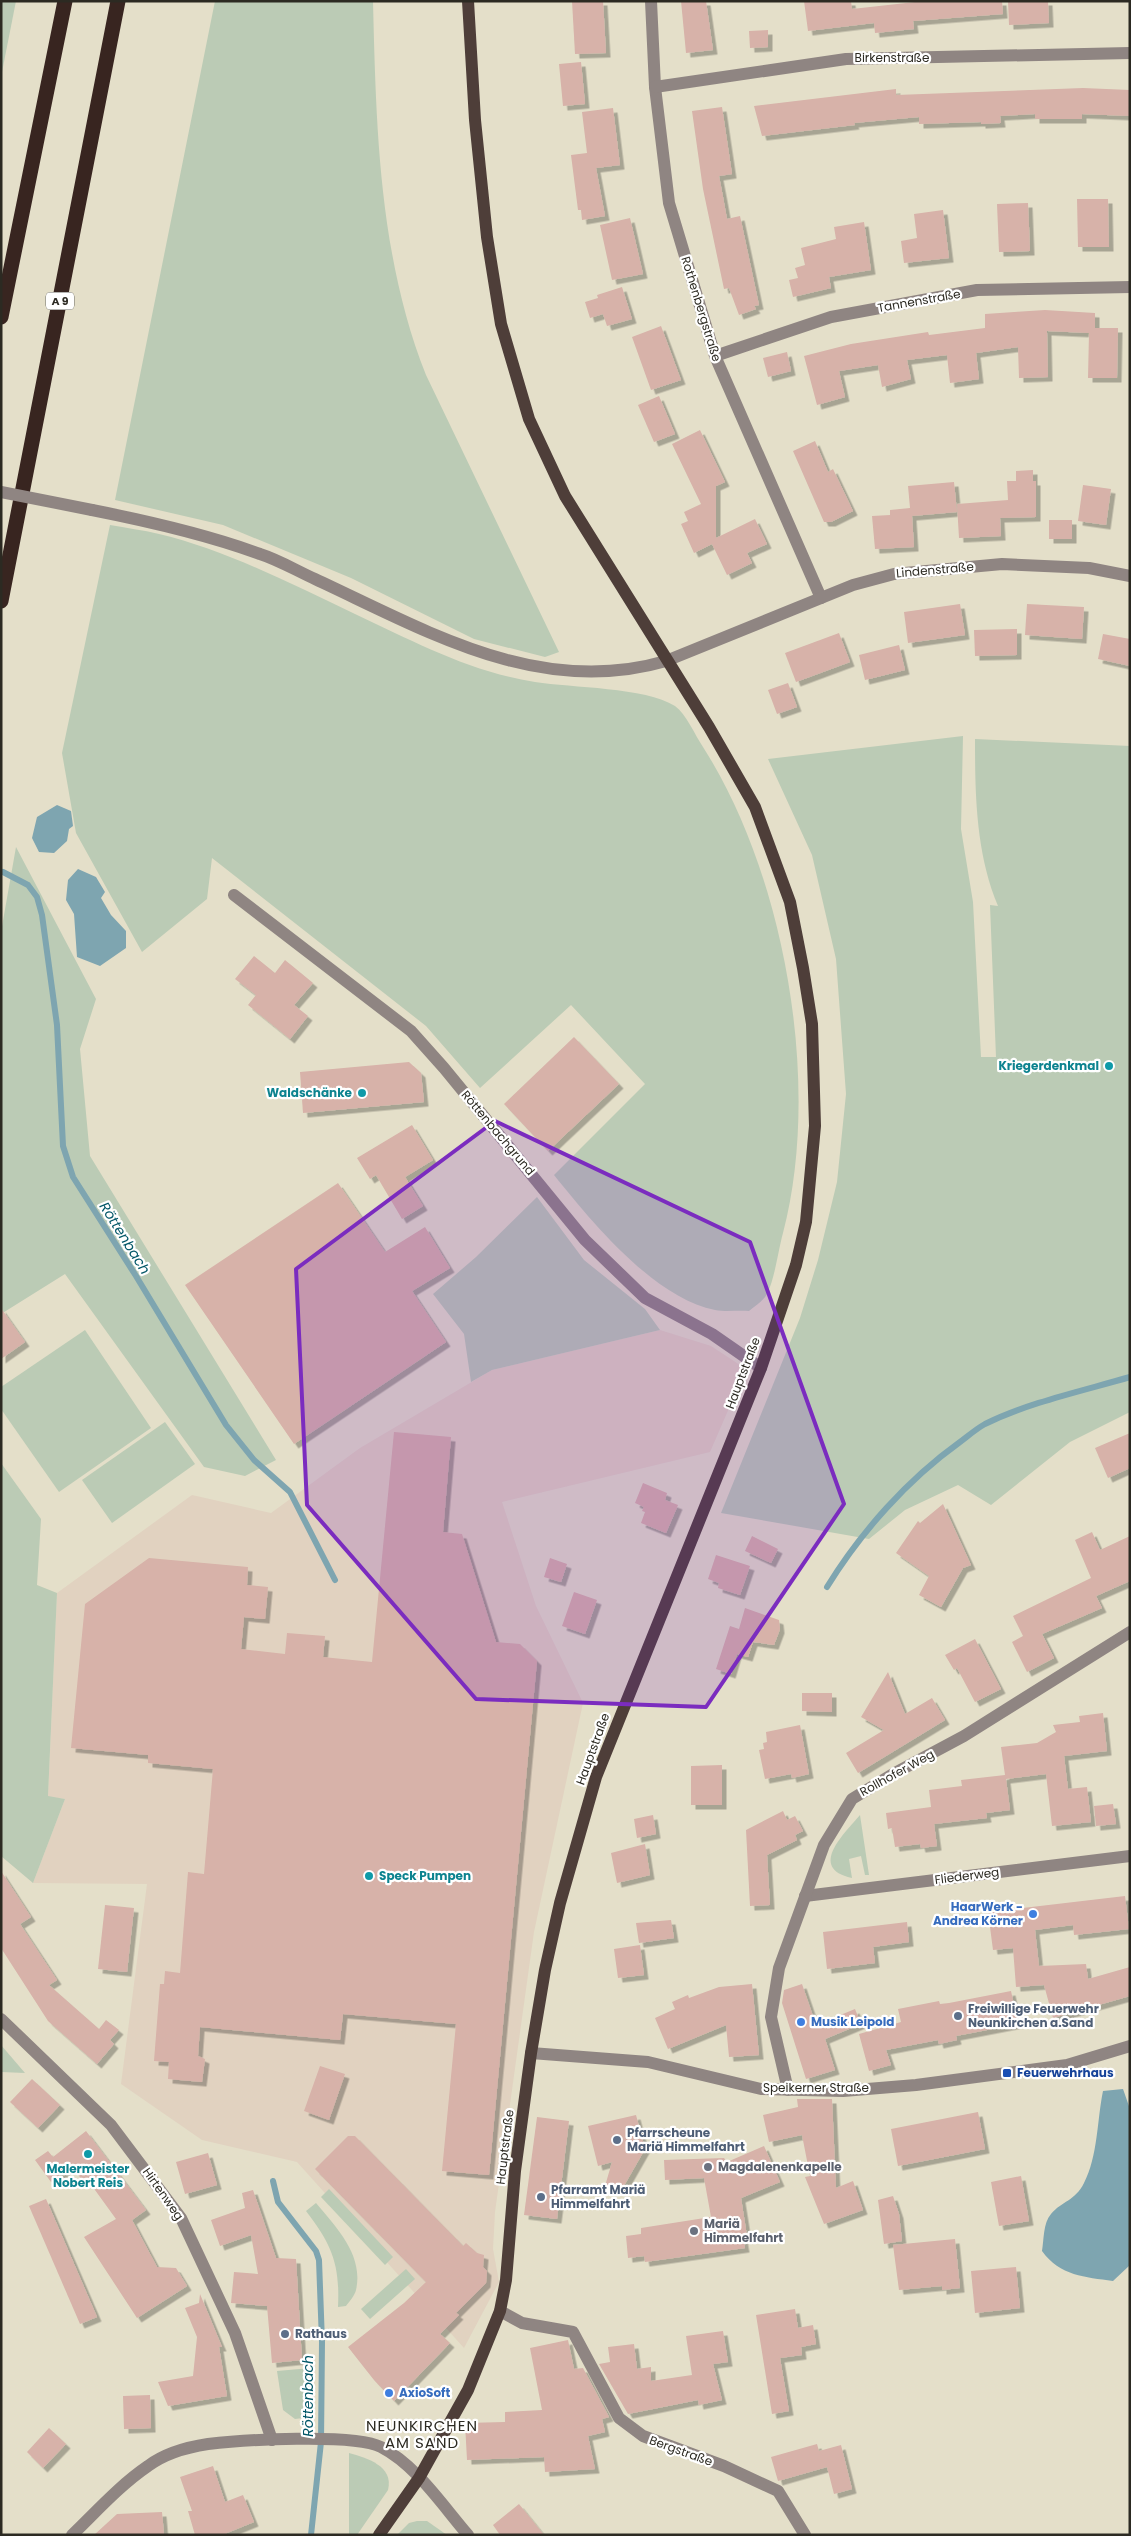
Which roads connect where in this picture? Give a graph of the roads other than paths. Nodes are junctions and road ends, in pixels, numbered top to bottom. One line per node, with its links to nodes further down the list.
1 (65, 1): 8 (highway)
2 (118, 1): 13 (highway, A 9)
3 (468, 1): 14 (main road, Hauptstraße)
4 (651, 1): 6 (street, Rothenbergstraße)
5 (1130, 53): 6 (street, Birkenstraße)
6 (655, 87): 9 (street, Rothenbergstraße)
7 (1130, 287): 9 (street, Tannenstraße)
8 (1, 317)
9 (715, 356): 12 (street, Rothenbergstraße)
10 (1, 492): 14 (street, Lindenstraße, bridge)
11 (1130, 576): 12 (street, Lindenstraße)
12 (820, 598): 14 (street, Lindenstraße)
13 (1, 601)
14 (666, 661): 16 (main road, Hauptstraße)
15 (234, 895): 16 (street, Röttenbachgrund)
16 (761, 1368): 22 (main road, Hauptstraße)
17 (1130, 1632): 19 (street, Rollhofer Weg)
18 (1130, 1856): 19 (street, Fliederweg)
19 (805, 1896): 23 (street, Rollhofer Weg)
20 (1, 2019): 25 (street, Hirtenweg)
21 (1130, 2046): 23 (street, Speikerner Straße)
22 (531, 2054): 23 (street, Speikerner Straße); 24 (main road, Hauptstraße)
23 (788, 2090)
24 (500, 2311): 26 (main road, Hauptstraße); 30 (street, Bergstraße)
25 (272, 2440): 26 (street); 27 (street)
26 (419, 2478): 28 (main road, Hauptstraße); 29 (street)
27 (72, 2535)
28 (379, 2535)
29 (468, 2535)
30 (805, 2535)

